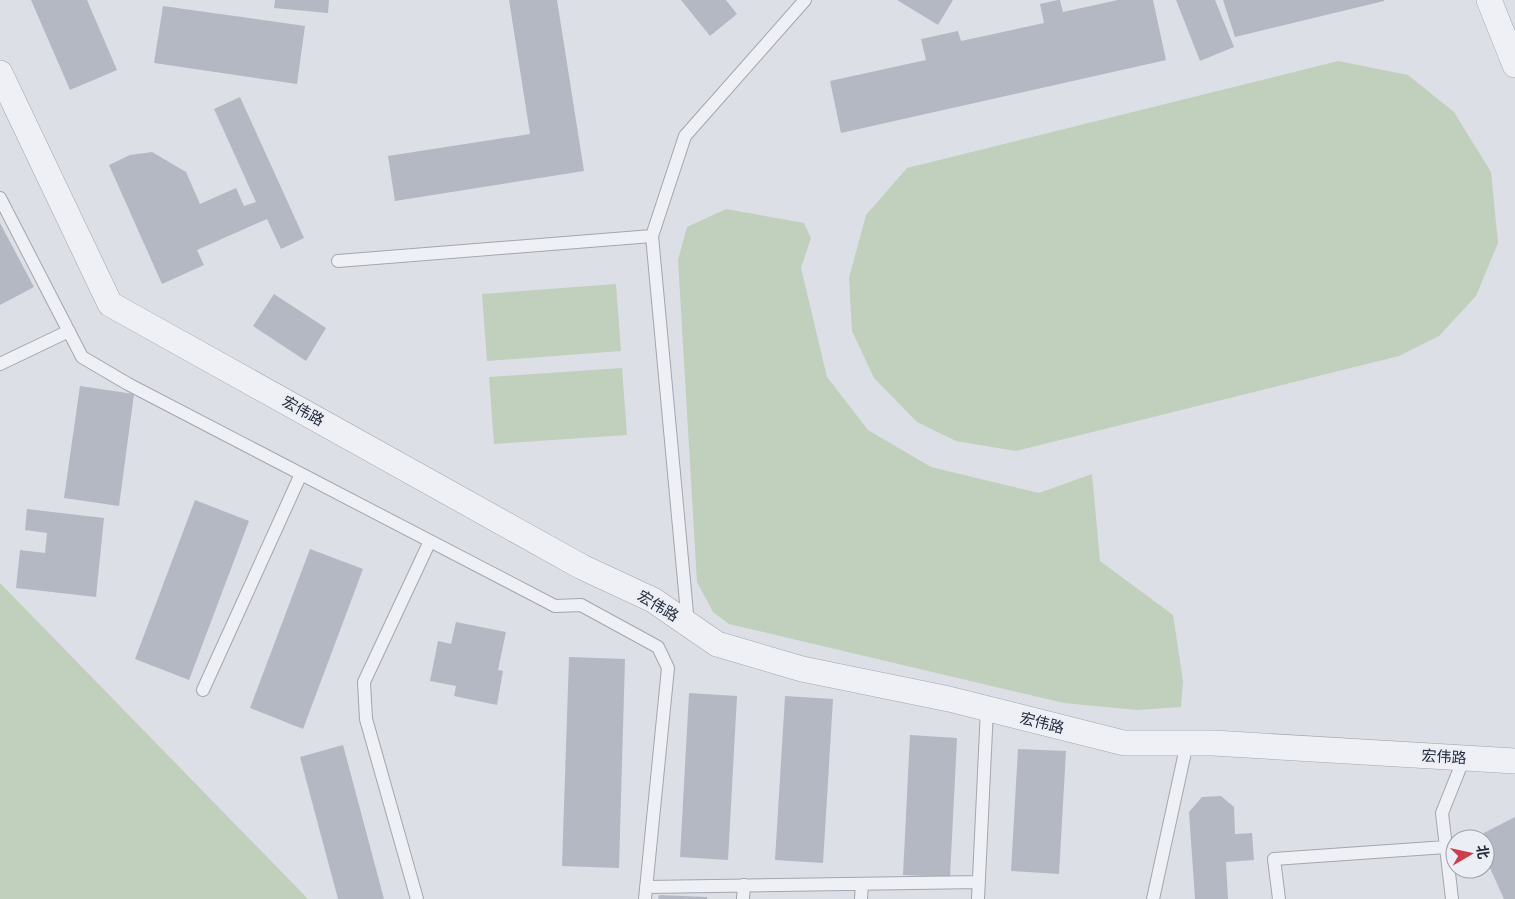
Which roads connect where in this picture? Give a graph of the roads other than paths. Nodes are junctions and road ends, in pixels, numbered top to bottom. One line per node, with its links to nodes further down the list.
1 (805, 0): 6 (lane)
2 (1489, 4): 3 (street)
3 (1515, 65)
4 (0, 73): 12 (street, 宏伟路)
5 (0, 198): 8 (lane)
6 (652, 236): 7 (lane); 12 (lane)
7 (338, 261)
8 (69, 331): 9 (lane); 10 (lane)
9 (0, 364)
10 (302, 474): 11 (lane); 13 (lane)
11 (430, 541): 24 (lane); 25 (lane)
12 (688, 624): 14 (street, 宏伟路)
13 (203, 690)
14 (987, 709): 15 (street, 宏伟路); 21 (lane)
15 (1187, 743): 16 (street, 宏伟路); 29 (lane)
16 (1464, 758): 17 (street, 宏伟路); 18 (lane)
17 (1515, 761)
18 (1445, 838)
19 (1445, 847): 30 (lane)
20 (1450, 879): 31 (lane)
21 (979, 882): 22 (lane); 28 (lane)
22 (862, 884): 23 (lane); 27 (lane)
23 (744, 885): 24 (lane); 26 (lane)
24 (645, 893)
25 (417, 899)
26 (742, 899)
27 (862, 899)
28 (978, 899)
29 (1154, 899)
30 (1279, 899)
31 (1452, 899)

